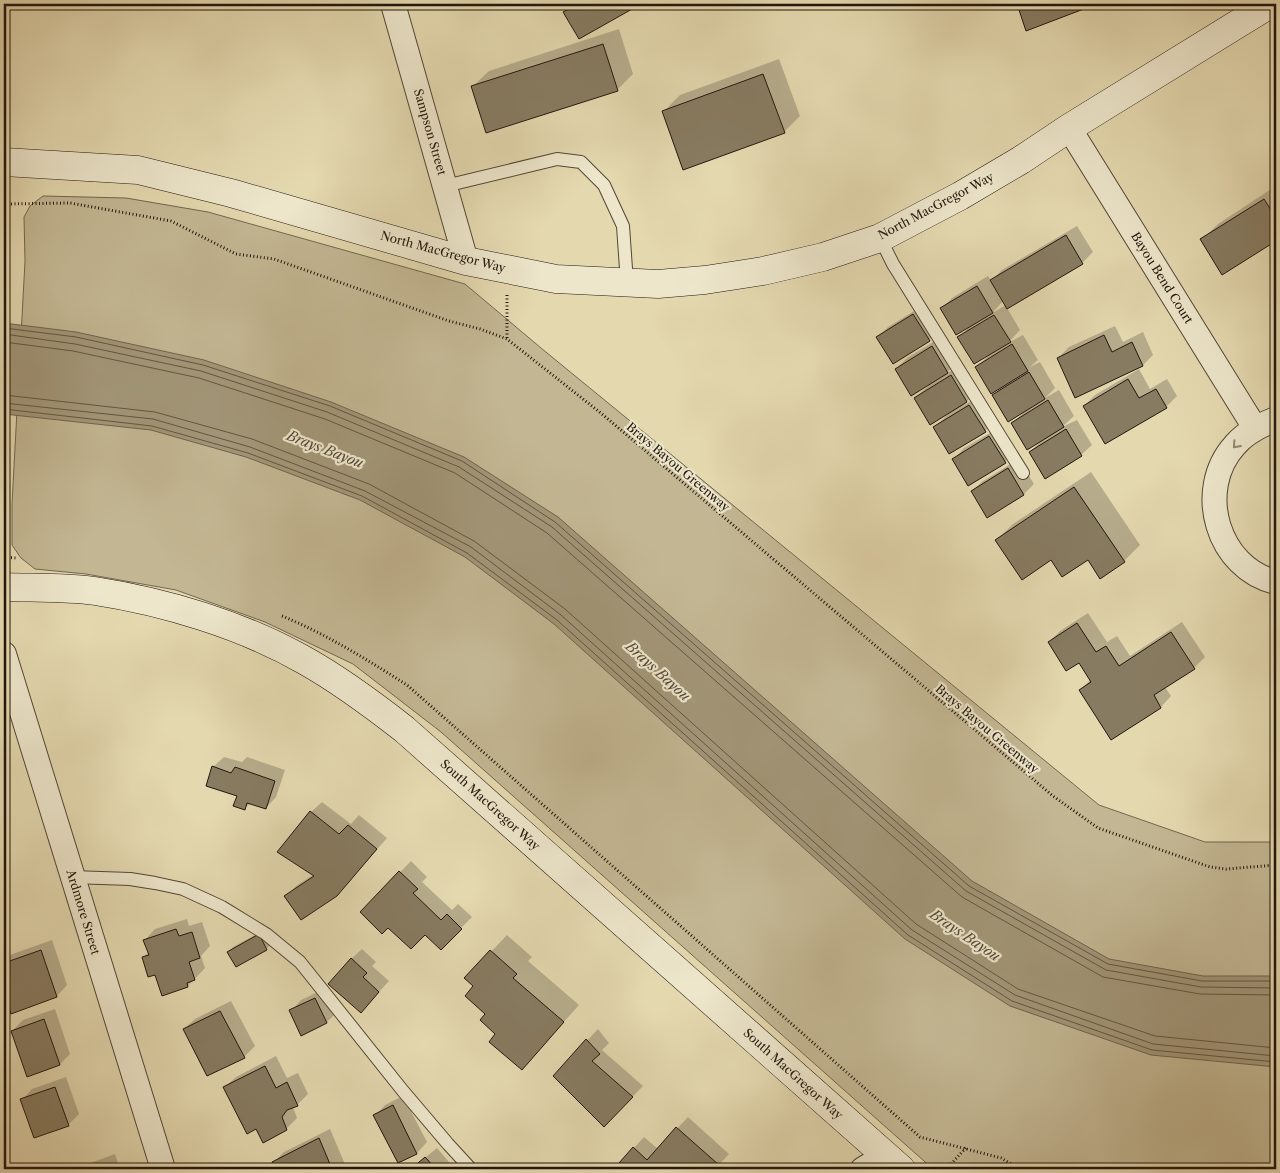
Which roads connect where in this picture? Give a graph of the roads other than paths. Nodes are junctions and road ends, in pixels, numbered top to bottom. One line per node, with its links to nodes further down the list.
1 (393, 4): 5 (street, Sampson Street)
2 (1270, 4): 3 (main road, North MacGregor Way)
3 (1069, 128): 6 (main road, North MacGregor Way); 10 (street, Bayou Bend Court)
4 (4, 162): 7 (main road, North MacGregor Way)
5 (445, 186): 7 (street, Sampson Street); 8 (lane)
6 (880, 238): 8 (main road, North MacGregor Way); 11 (lane)
7 (466, 260): 8 (main road, North MacGregor Way)
8 (628, 283)
9 (1276, 419): 10 (street)
10 (1255, 428): 12 (street, one-way to 12)
11 (1023, 473)
12 (1276, 582)
13 (4, 587): 16 (main road, South MacGregor Way)
14 (4, 654): 15 (street, Ardmore Street)
15 (72, 877): 17 (street, Ardmore Street); 18 (lane)
16 (883, 1165)
17 (163, 1169)
18 (471, 1169)

